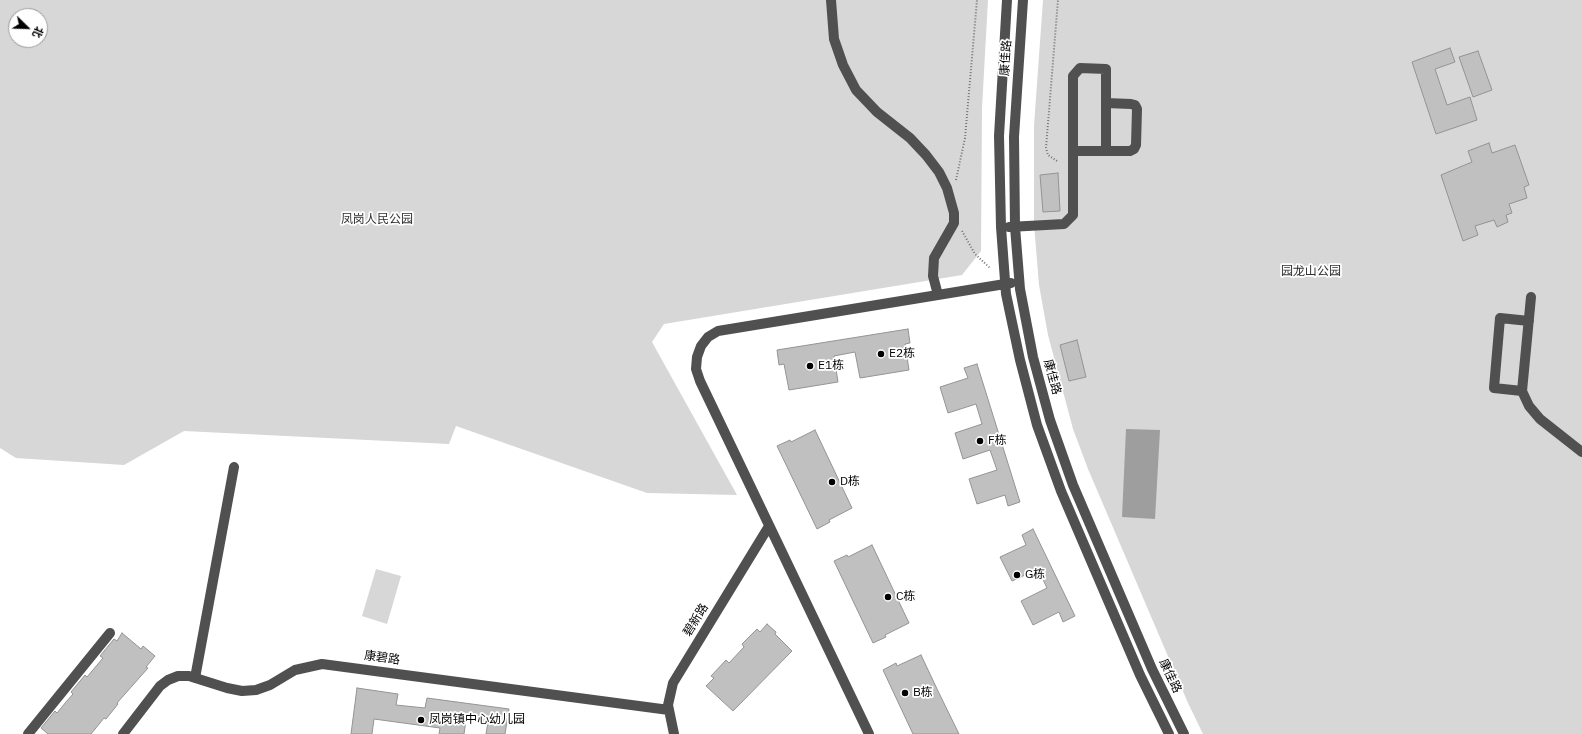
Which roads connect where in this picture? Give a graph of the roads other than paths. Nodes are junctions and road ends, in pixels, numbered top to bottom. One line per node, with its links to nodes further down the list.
1 (831, 0): 11 (street)
2 (1007, 0): 8 (street, 康佳路)
3 (1023, 0): 7 (street, 康佳路)
4 (1106, 103): 5 (street); 6 (street); 6 (street)
5 (1074, 151): 6 (street); 7 (street)
6 (1106, 151)
7 (1015, 226): 8 (street); 9 (street, 康佳路)
8 (1001, 227): 10 (street, 康佳路)
9 (1020, 282): 10 (street); 26 (street, 康佳路)
10 (1006, 284): 11 (street); 25 (street, 康佳路)
11 (938, 295): 17 (street)
12 (1531, 296): 13 (street)
13 (1529, 321): 14 (street); 14 (street)
14 (1522, 391): 15 (street)
15 (1582, 452)
16 (234, 467): 19 (street)
17 (770, 526): 20 (street, 碧新路); 24 (street)
18 (110, 633): 21 (street)
19 (195, 678): 20 (street, 康碧路); 22 (street, 康碧路)
20 (669, 710): 23 (street, 碧新路)
21 (28, 734)
22 (123, 734)
23 (674, 734)
24 (869, 734)
25 (1169, 734)
26 (1184, 734)

